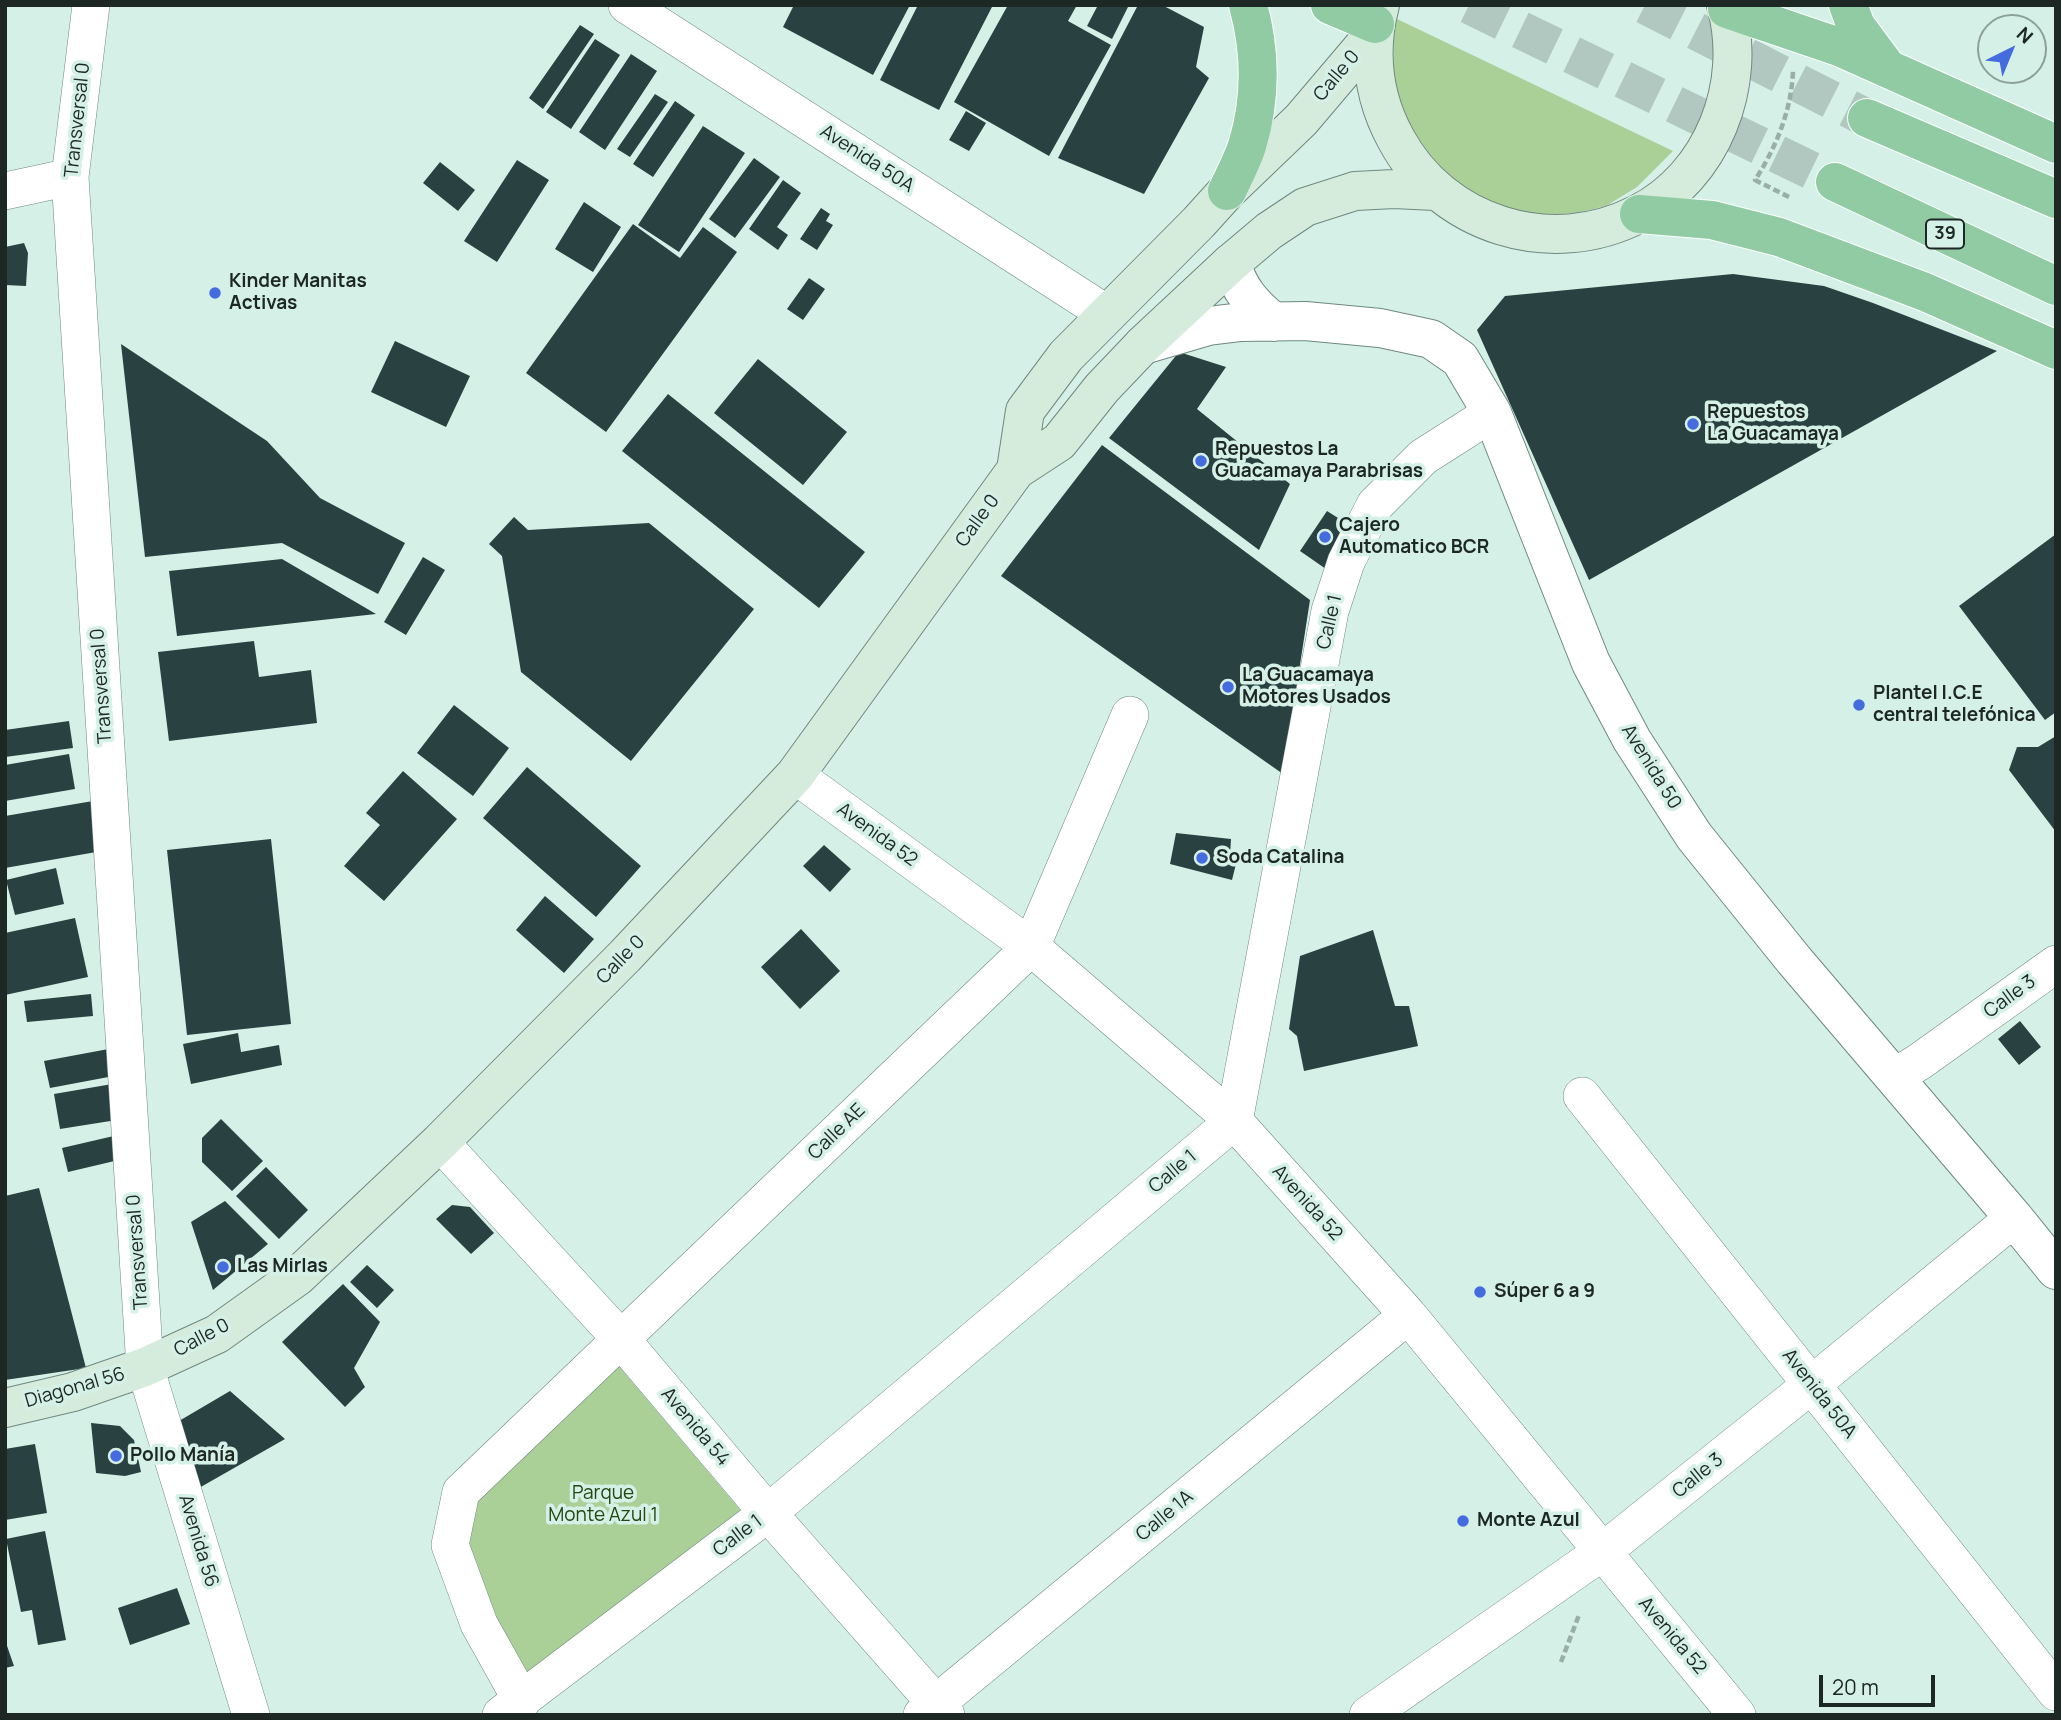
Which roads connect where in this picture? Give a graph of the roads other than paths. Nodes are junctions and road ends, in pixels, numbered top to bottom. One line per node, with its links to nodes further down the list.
1 (91, 5): 11 (street, Transversal 0)
2 (627, 5): 20 (street, Avenida 50A)
3 (1248, 5): 14 (highway)
4 (1330, 5): 7 (highway)
5 (1848, 5): 8 (highway)
6 (1727, 7): 8 (highway); 17 (main road)
7 (1376, 21): 14 (main road, Calle 0); 15 (main road)
8 (1888, 69): 10 (highway)
9 (1867, 118): 16 (highway)
10 (2056, 144)
11 (70, 177): 13 (street); 38 (street, Transversal 0)
12 (1835, 182): 19 (highway, 39)
13 (5, 191)
14 (1227, 191): 20 (main road, Calle 0)
15 (1435, 191): 17 (main road); 18 (main road, Calle 0)
16 (2056, 199)
17 (1639, 214): 23 (highway)
18 (1231, 263): 21 (street); 22 (main road, Calle 0)
19 (2056, 286)
20 (1107, 314): 25 (main road, Calle 0)
21 (1274, 321): 22 (street, Avenida 50); 24 (street, Avenida 50)
22 (1143, 345): 25 (main road, Calle 0)
23 (2056, 350)
24 (1492, 413): 30 (street, Avenida 50); 32 (street, Calle 1)
25 (1016, 470): 27 (main road, Calle 0)
26 (1130, 715): 28 (street, Calle AE)
27 (795, 775): 28 (street, Avenida 52); 33 (main road, Calle 0)
28 (1031, 947): 32 (street, Avenida 52); 37 (street, Calle AE)
29 (2056, 964): 30 (street, Calle 3)
30 (1894, 1077): 34 (street, Avenida 50)
31 (1582, 1096): 39 (street, Avenida 50A)
32 (1234, 1121): 36 (street, Avenida 52); 41 (street, Calle 1)
33 (440, 1142): 37 (street, Avenida 54); 38 (main road, Calle 0)
34 (2014, 1218): 35 (street, Avenida 50); 39 (street, Calle 3)
35 (2056, 1270)
36 (1408, 1315): 42 (street, Avenida 52); 45 (street, Calle 1A)
37 (620, 1338): 41 (street, Avenida 54); 44 (street, Calle AE)
38 (145, 1367): 40 (main road, Diagonal 56); 46 (street, Avenida 56)
39 (1811, 1385): 42 (street, Calle 3); 43 (street, Avenida 50A)
40 (5, 1408)
41 (768, 1513): 44 (street, Calle 1); 45 (street, Avenida 54)
42 (1602, 1552): 47 (street, Calle 3); 48 (street, Avenida 52)
43 (2056, 1692)
44 (512, 1708)
45 (935, 1711)
46 (251, 1715)
47 (1368, 1715)
48 (1737, 1715)

